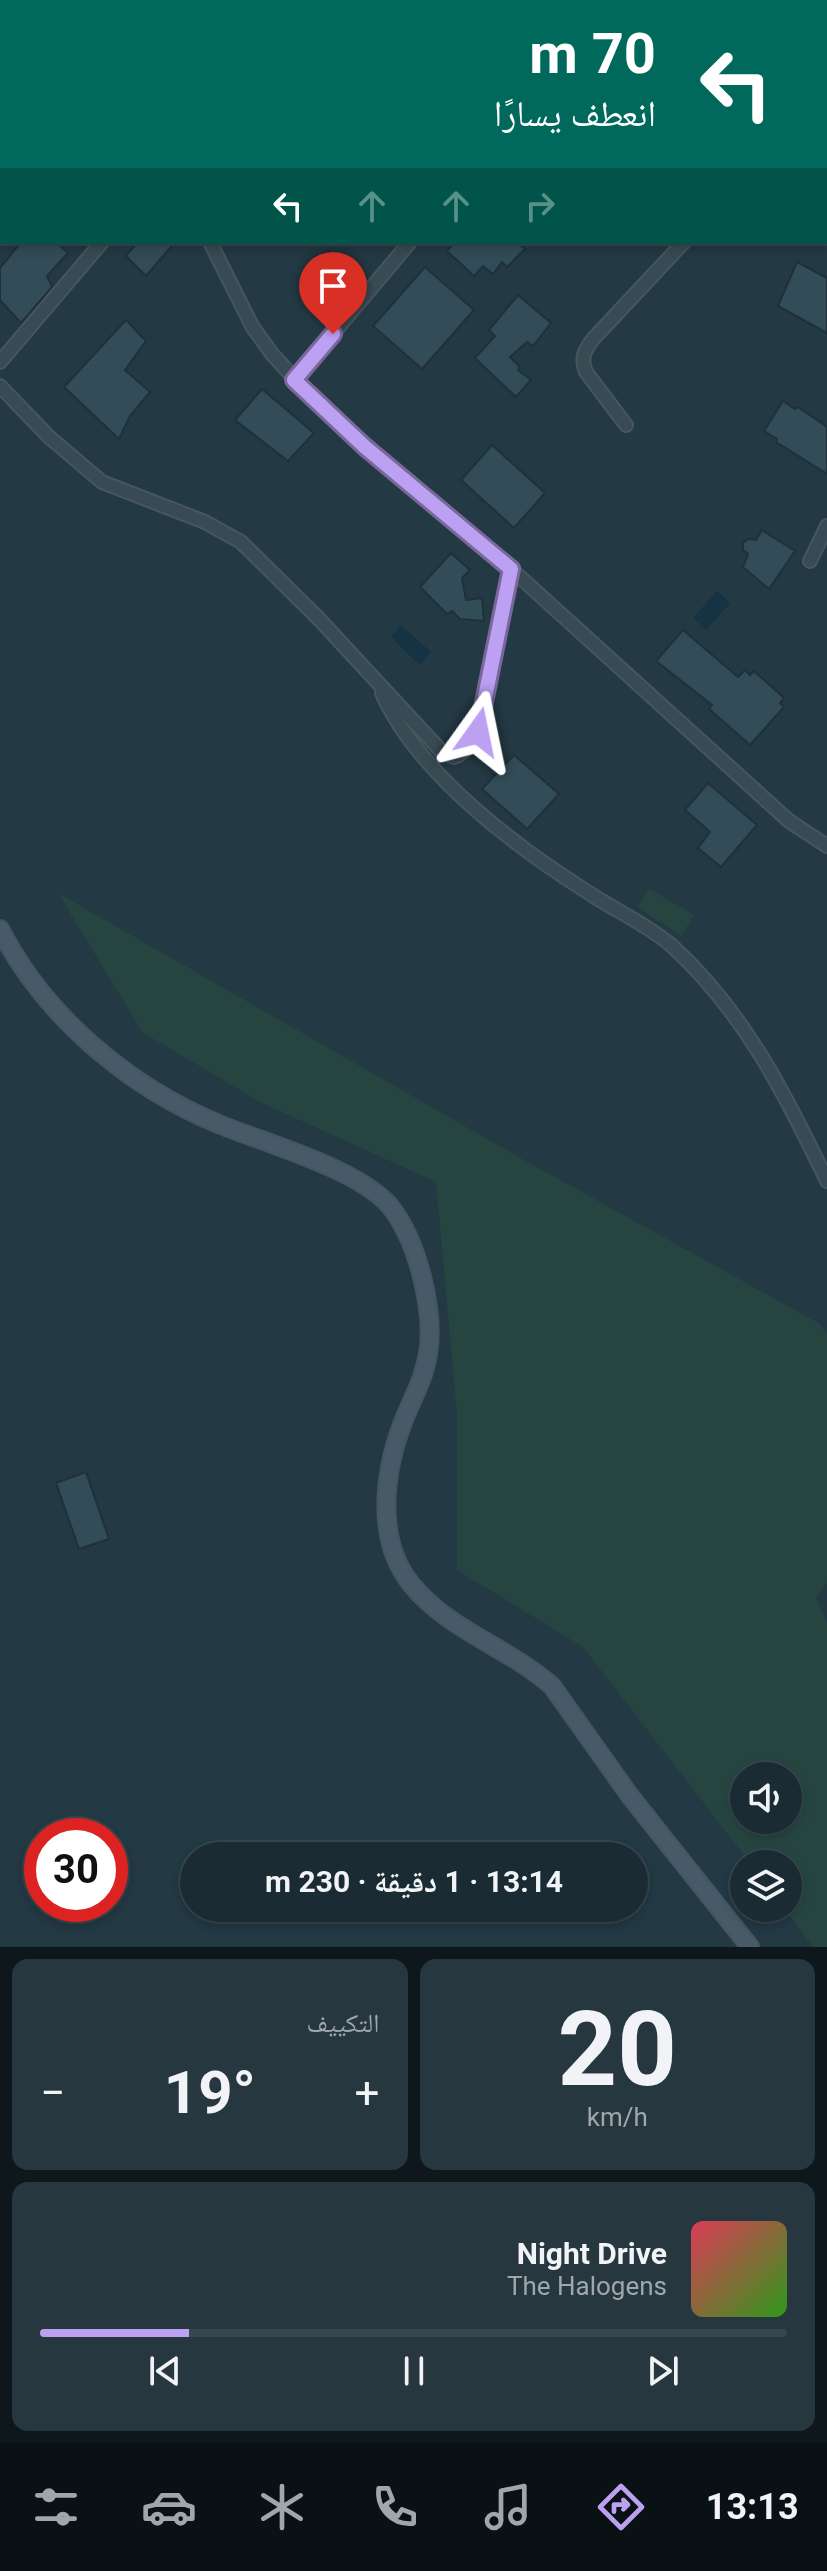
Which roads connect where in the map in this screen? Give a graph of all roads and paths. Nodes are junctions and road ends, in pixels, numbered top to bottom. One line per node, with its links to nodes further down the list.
1 (100, 244): 5 (street)
2 (211, 244): 6 (street)
3 (408, 244): 6 (street)
4 (682, 244): 8 (street)
5 (0, 362)
6 (294, 380): 11 (street)
7 (0, 386): 12 (street)
8 (626, 425)
9 (827, 526): 10 (street)
10 (810, 561)
11 (511, 569): 12 (street); 13 (street)
12 (378, 683): 15 (street)
13 (827, 846)
14 (0, 929): 16 (street)
15 (827, 1181)
16 (750, 1947)

